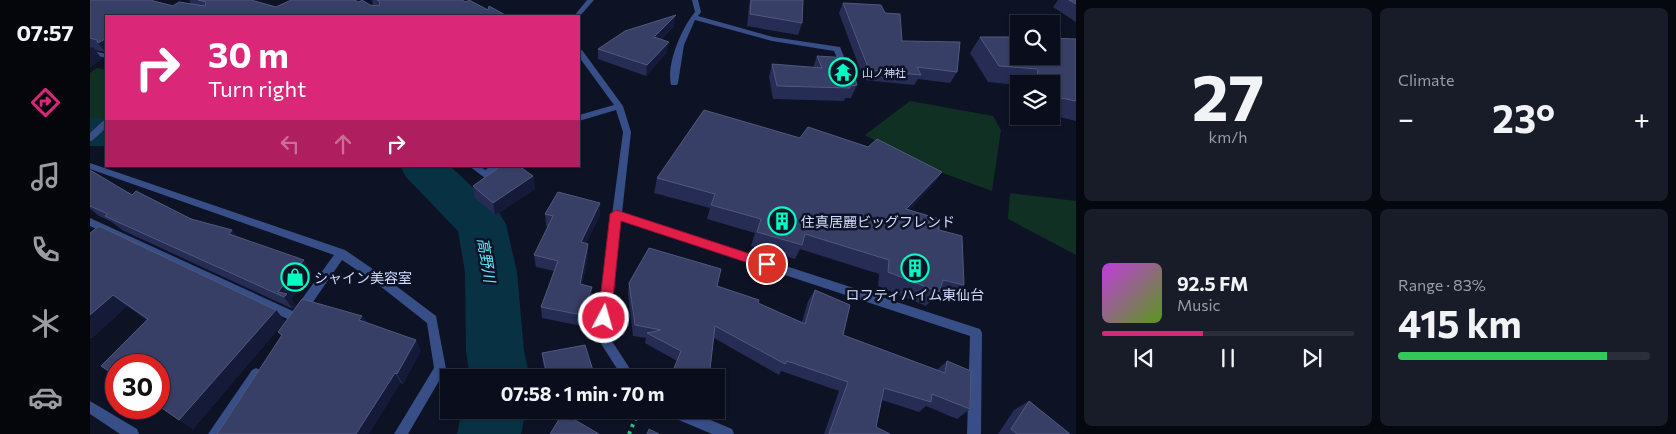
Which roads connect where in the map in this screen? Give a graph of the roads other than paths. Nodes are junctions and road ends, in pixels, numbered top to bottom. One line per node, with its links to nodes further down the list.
1 (592, 0): 3 (street)
2 (695, 0): 4 (street)
3 (577, 15)
4 (693, 17): 8 (street); 9 (street)
5 (90, 52): 7 (street)
6 (580, 53): 10 (street)
7 (105, 56)
8 (844, 66)
9 (674, 83)
10 (619, 106): 11 (street); 17 (street)
11 (580, 118)
12 (105, 124): 13 (street)
13 (90, 138)
14 (90, 166): 19 (street)
15 (474, 167): 16 (street)
16 (497, 167)
17 (616, 214): 21 (street); 28 (street)
18 (90, 222): 19 (street)
19 (341, 253): 26 (street)
20 (263, 364): 25 (street)
21 (624, 369)
22 (90, 407): 24 (street)
23 (693, 419): 27 (street)
24 (132, 434)
25 (215, 434)
26 (401, 434)
27 (727, 434)
28 (974, 434)

